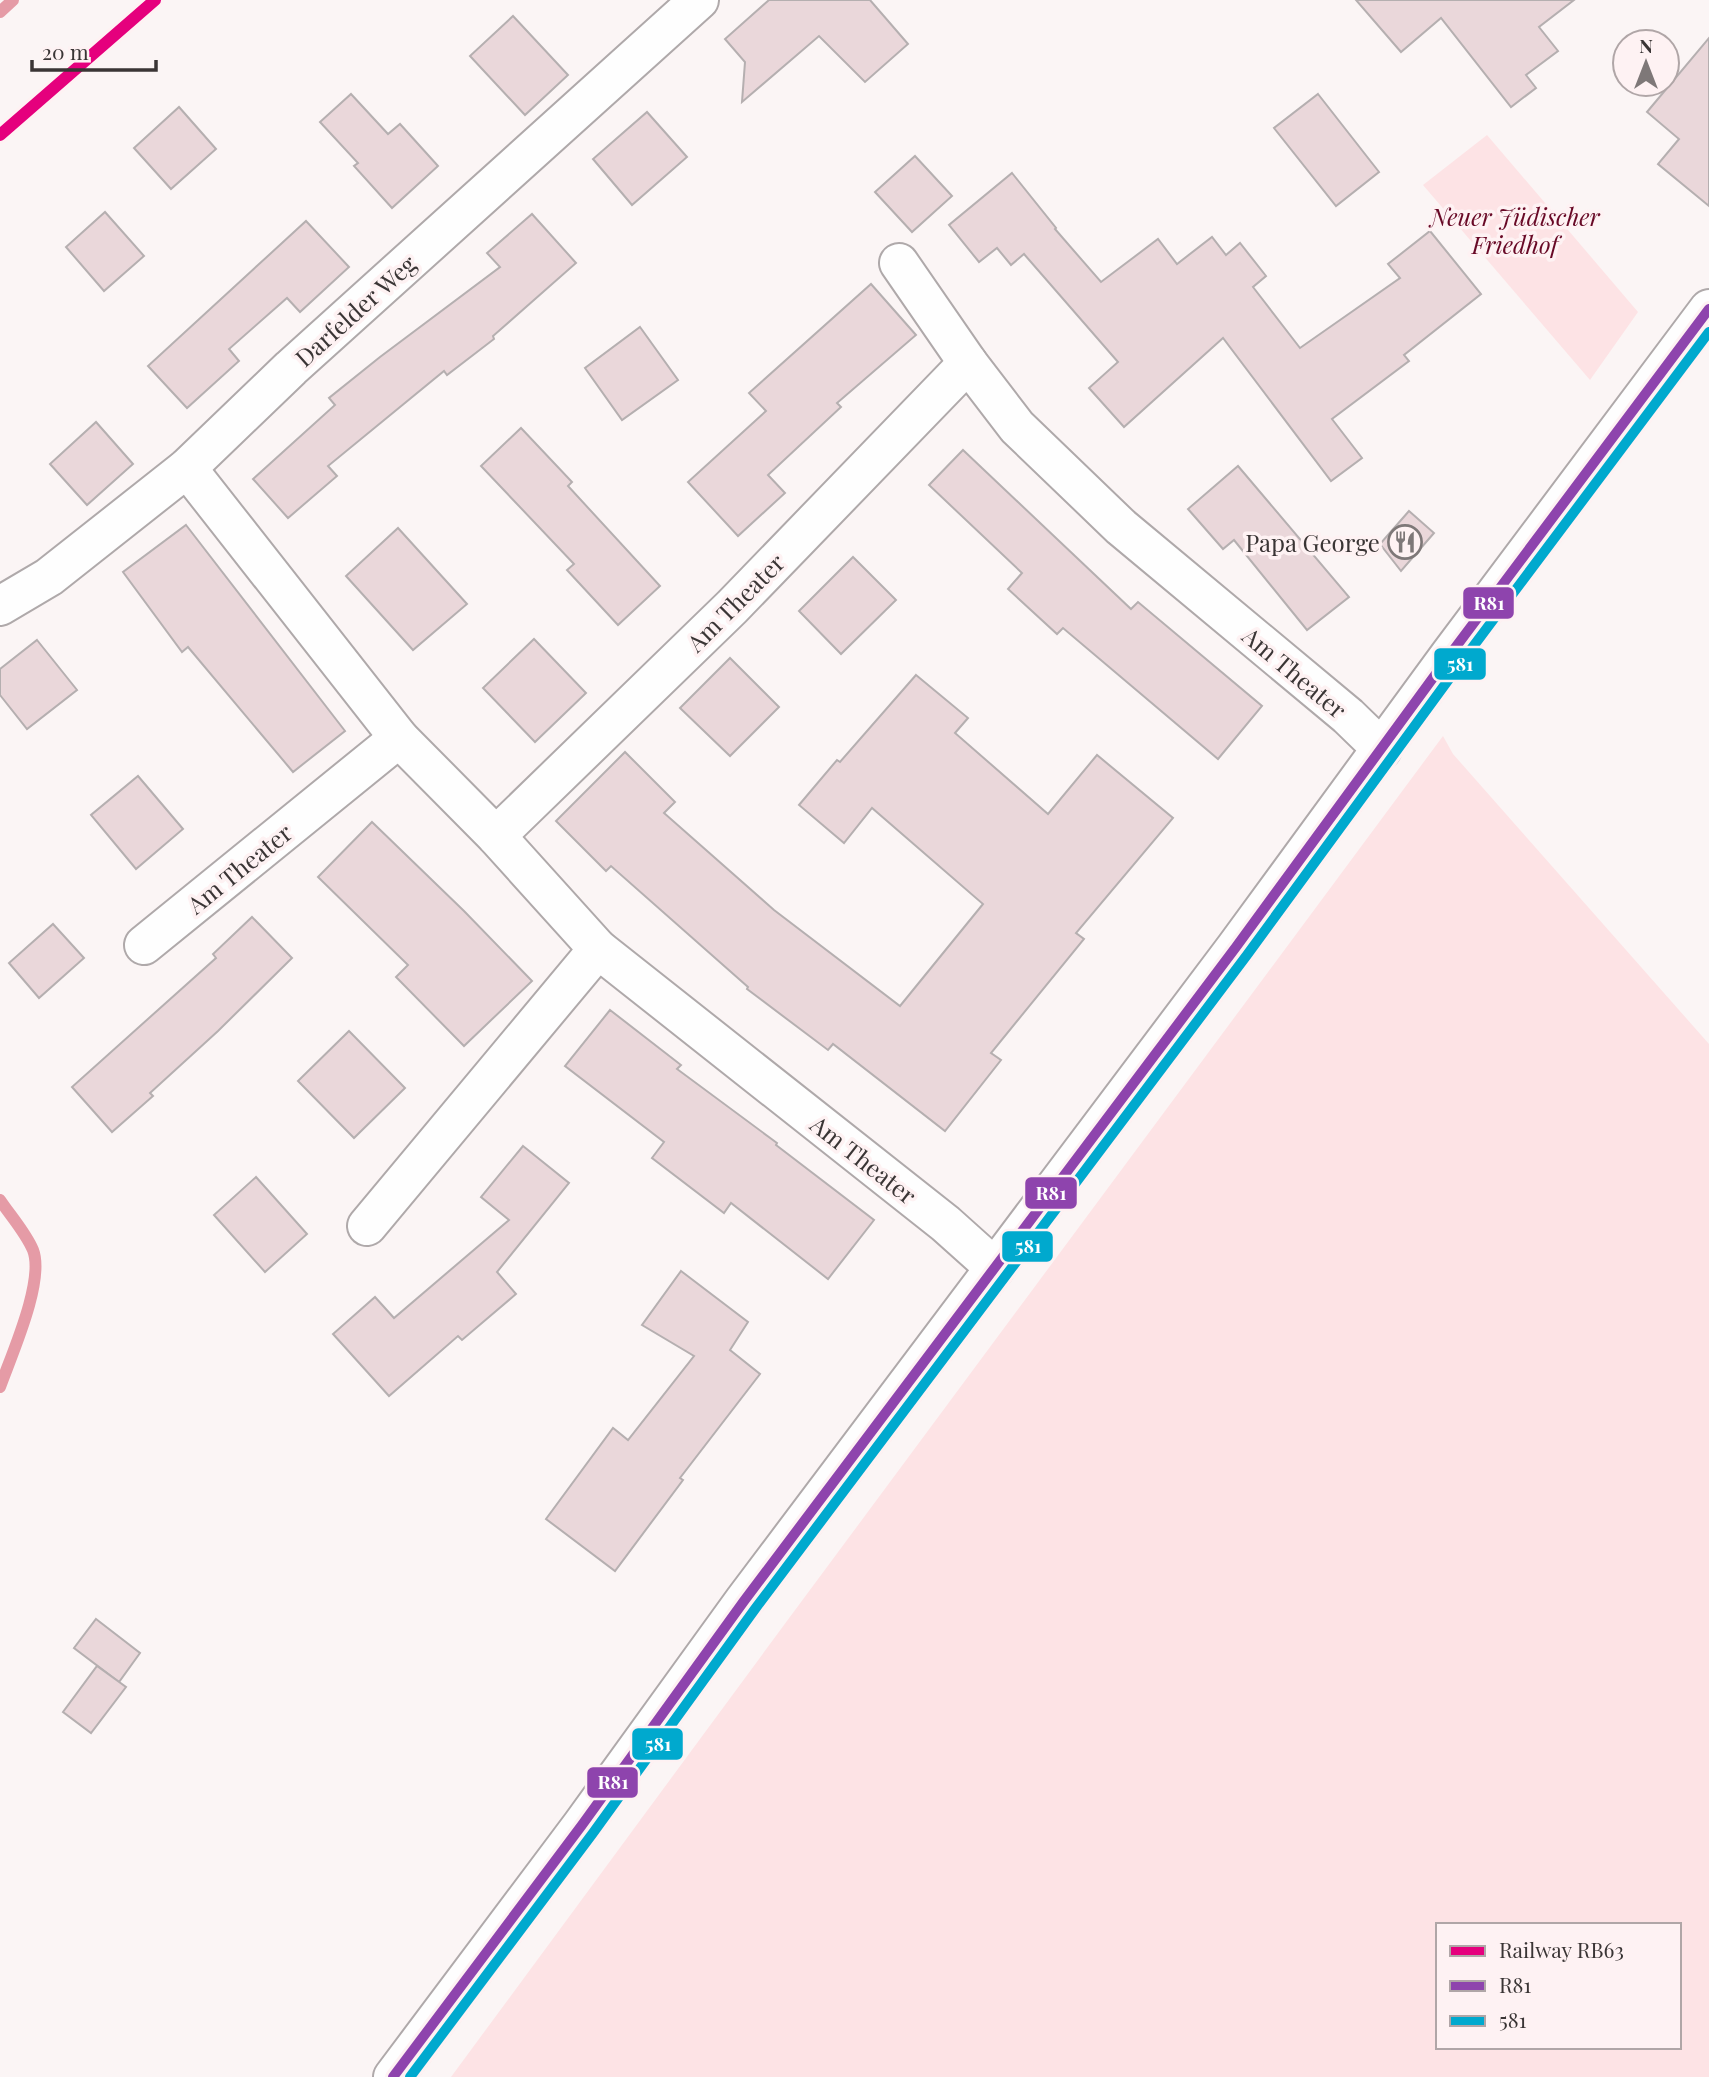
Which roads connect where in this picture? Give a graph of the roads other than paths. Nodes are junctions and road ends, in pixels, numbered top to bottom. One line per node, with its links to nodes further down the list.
1 (699, 0): 5 (street, Darfelder Weg)
2 (899, 263): 4 (street, Am Theater)
3 (1709, 309): 8 (street)
4 (968, 363): 8 (street, Am Theater); 9 (street, Am Theater)
5 (187, 468): 6 (street, Darfelder Weg); 7 (street, Am Theater)
6 (0, 606)
7 (399, 738): 9 (street, Am Theater); 10 (street, Am Theater)
8 (1382, 749): 13 (street)
9 (496, 836): 11 (street, Am Theater)
10 (144, 945)
11 (598, 949): 12 (street); 13 (street, Am Theater)
12 (367, 1226)
13 (995, 1268): 14 (street)
14 (393, 2077)

